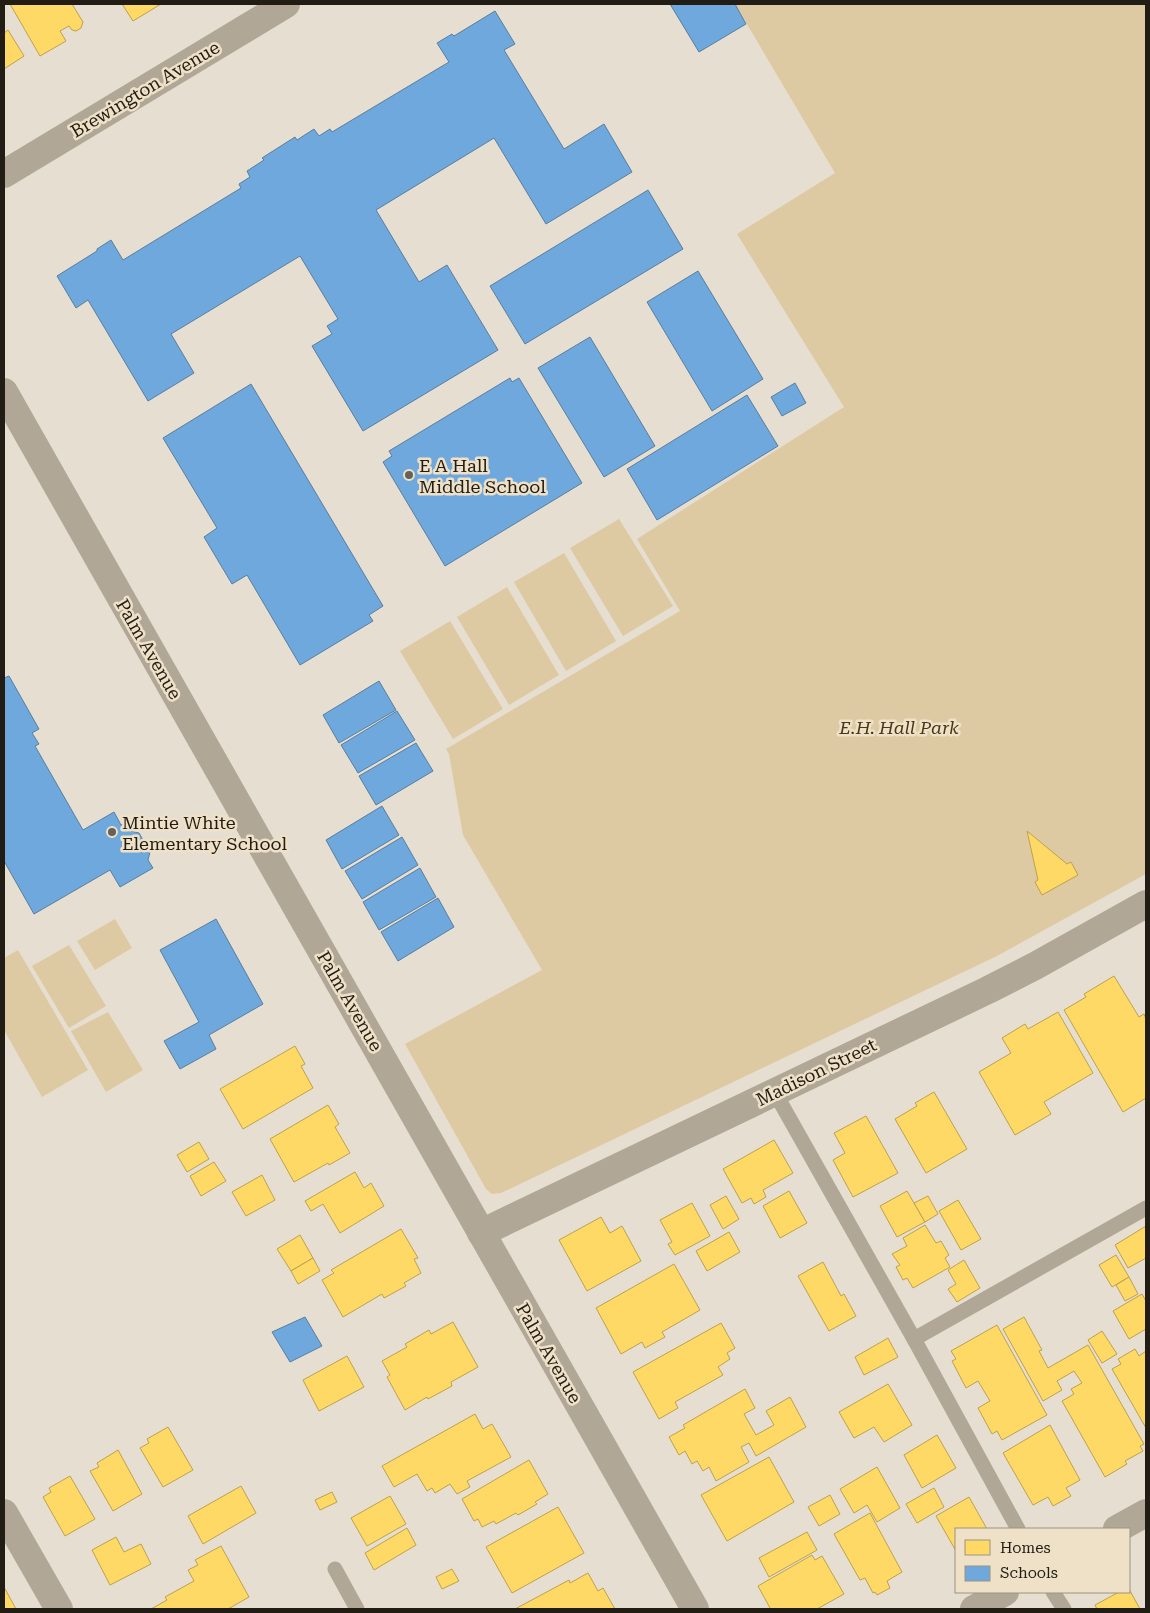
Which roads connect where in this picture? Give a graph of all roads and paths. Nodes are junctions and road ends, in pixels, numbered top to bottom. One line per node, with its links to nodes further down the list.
1 (286, 4): 2 (street, Brewington Avenue)
2 (4, 174)
3 (4, 392): 7 (street, Palm Avenue)
4 (1146, 904): 5 (street, Madison Street)
5 (774, 1091): 7 (street, Madison Street); 8 (lane)
6 (1146, 1208): 8 (lane)
7 (481, 1233): 18 (street, Palm Avenue)
8 (914, 1339): 11 (lane)
9 (4, 1513): 16 (street)
10 (1146, 1513): 12 (street)
11 (1017, 1528)
12 (1119, 1528)
13 (334, 1569): 17 (lane)
14 (1003, 1593): 19 (street)
15 (1054, 1593): 20 (lane)
16 (59, 1609)
17 (357, 1609)
18 (695, 1609)
19 (974, 1609)
20 (1064, 1609)

